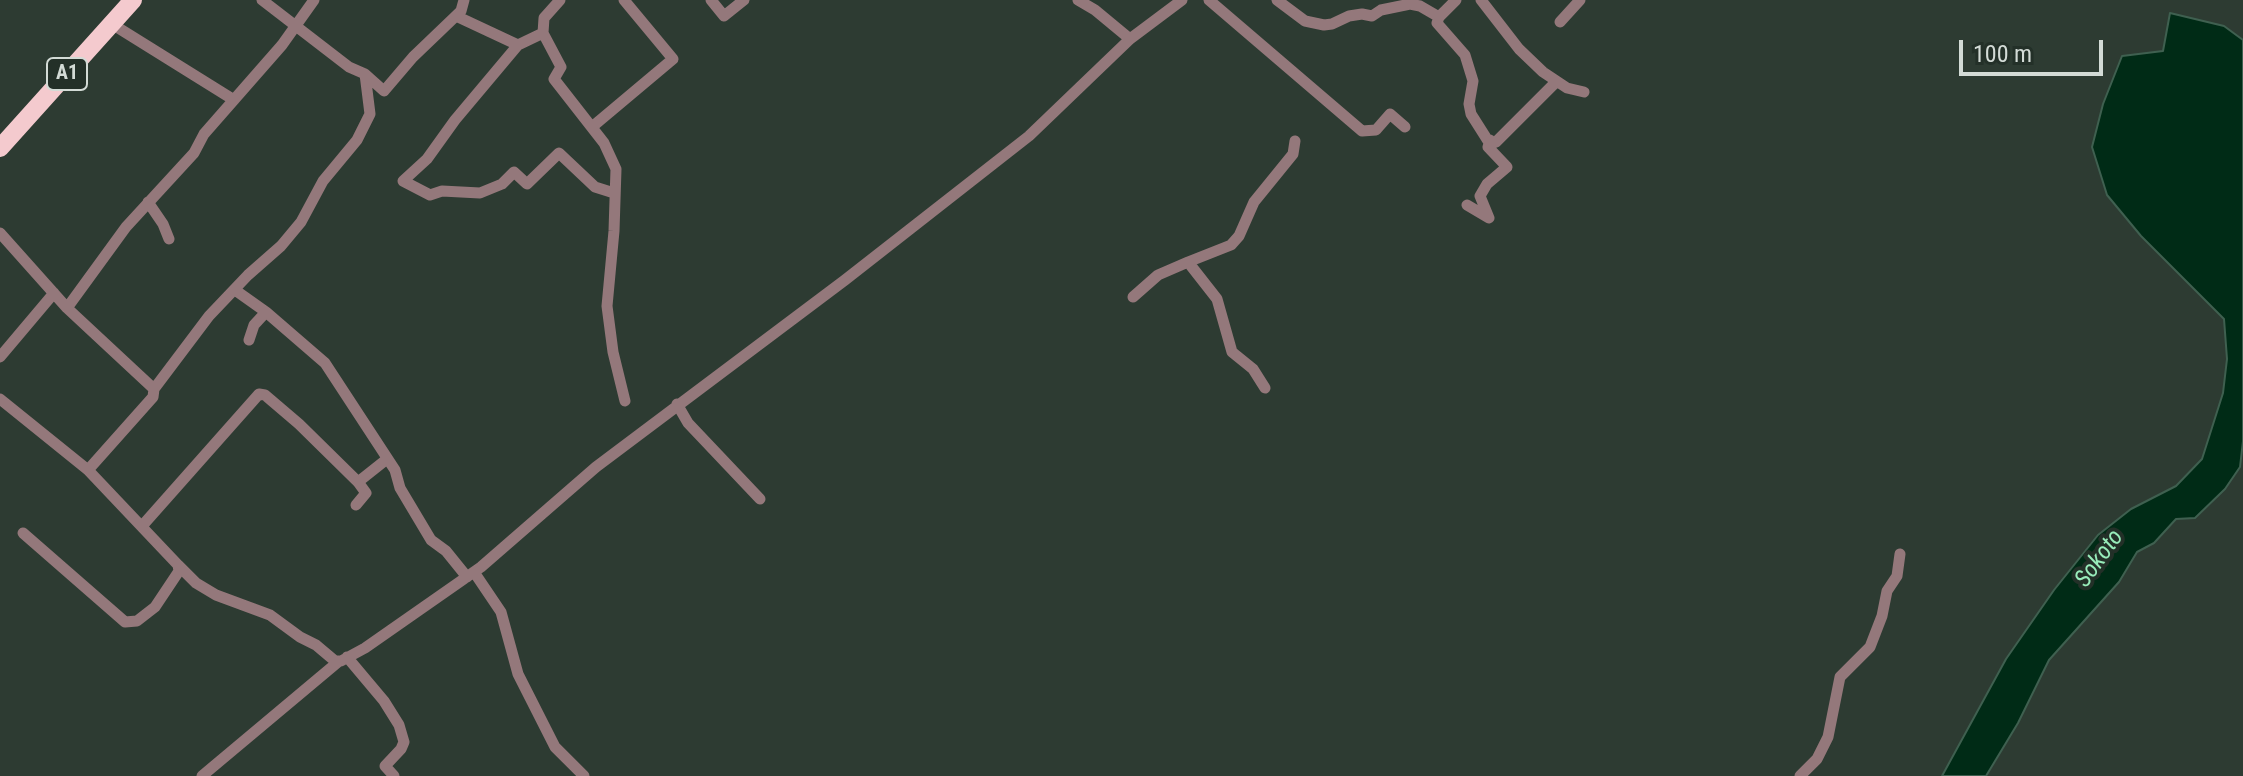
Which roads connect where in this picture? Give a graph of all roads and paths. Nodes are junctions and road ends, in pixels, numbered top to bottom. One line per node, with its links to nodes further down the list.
1 (133, 0): 19 (highway, A1)
2 (262, 0): 20 (street)
3 (314, 0): 20 (street)
4 (464, 0): 16 (street)
5 (560, 0): 21 (street)
6 (624, 0): 28 (street)
7 (711, 0): 8 (street)
8 (744, 0)
9 (1078, 0): 22 (street)
10 (1209, 0): 29 (street)
11 (1277, 0): 17 (street)
12 (1456, 0): 17 (street)
13 (1481, 0): 25 (street)
14 (1580, 0): 18 (street)
15 (1179, 1): 22 (street)
16 (456, 16): 23 (street); 24 (street)
17 (1439, 17): 31 (street)
18 (1560, 22)
19 (112, 24): 27 (street); 32 (highway, A1)
20 (295, 27): 24 (street); 27 (street)
21 (543, 33): 23 (street); 28 (street)
22 (1130, 39): 50 (street)
23 (518, 45): 33 (street)
24 (365, 74): 39 (street)
25 (1556, 82): 26 (street); 31 (street)
26 (1584, 92)
27 (234, 100): 34 (street)
28 (592, 127): 33 (street)
29 (1405, 127)
30 (1295, 141): 38 (street)
31 (1490, 144): 35 (street)
32 (0, 148)
33 (614, 193): 49 (street)
34 (148, 202): 37 (street); 42 (street)
35 (1467, 205)
36 (0, 233): 40 (street)
37 (169, 239)
38 (1188, 262): 41 (street); 46 (street)
39 (235, 290): 43 (street); 47 (street)
40 (54, 293): 42 (street); 45 (street)
41 (1133, 297)
42 (67, 308): 47 (street)
43 (266, 312): 44 (street); 51 (street)
44 (249, 340)
45 (0, 357)
46 (1265, 388)
47 (154, 389): 52 (street)
48 (0, 399): 52 (street)
49 (625, 401)
50 (677, 404): 54 (street); 60 (street)
51 (387, 459): 53 (street); 60 (street)
52 (88, 470): 56 (street)
53 (358, 482): 55 (street); 56 (street)
54 (760, 499)
55 (356, 505)
56 (142, 526): 59 (street)
57 (23, 533): 59 (street)
58 (1900, 554): 65 (street)
59 (178, 565): 61 (street)
60 (471, 574): 61 (street); 64 (street)
61 (343, 660): 62 (street); 63 (street)
62 (202, 776)
63 (394, 776)
64 (584, 776)
65 (1800, 776)

